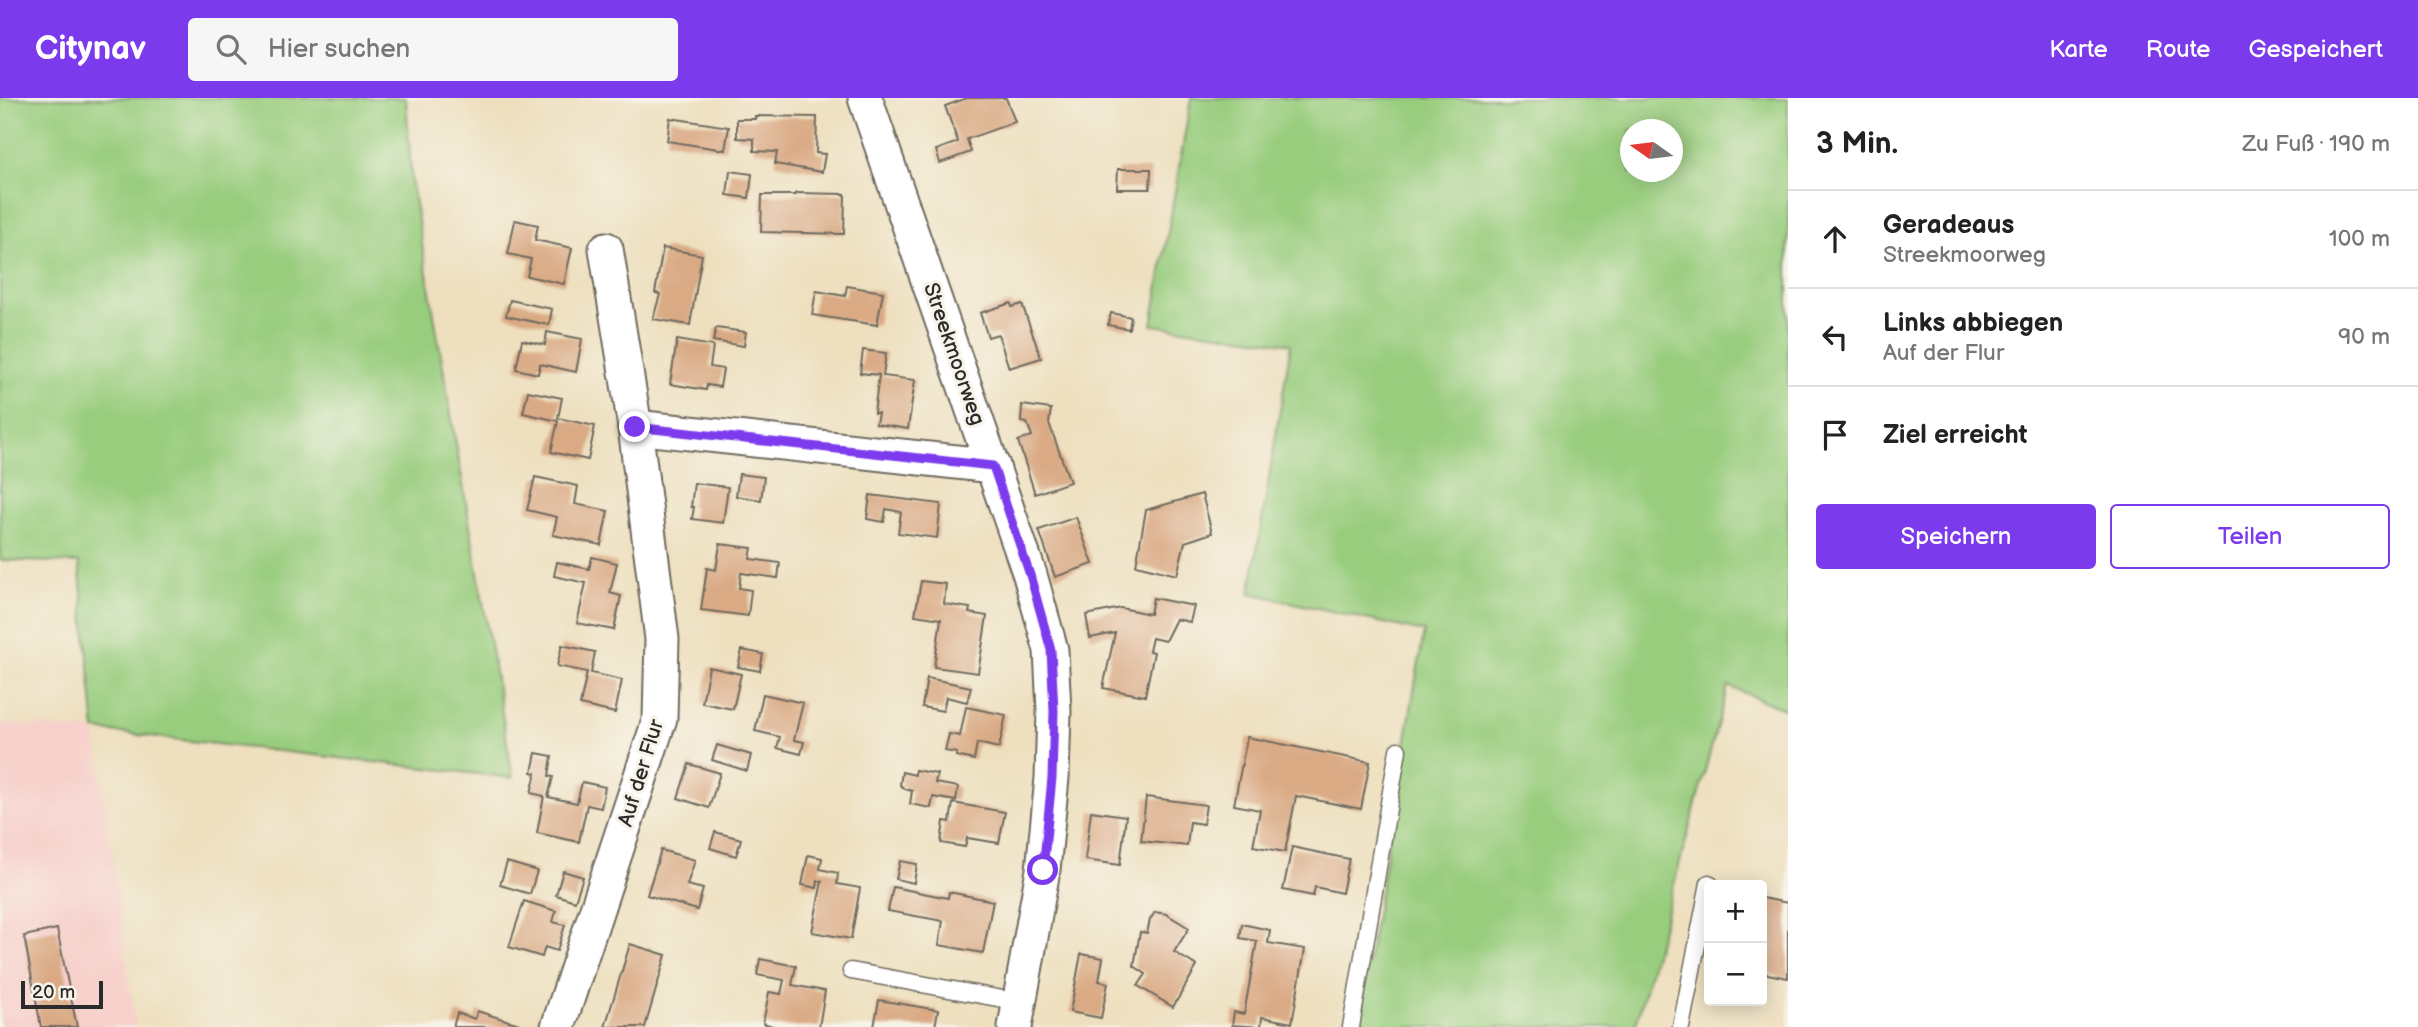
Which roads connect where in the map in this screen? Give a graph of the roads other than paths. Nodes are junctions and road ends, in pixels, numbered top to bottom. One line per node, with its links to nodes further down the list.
1 (865, 98): 4 (street, Streekmoorweg)
2 (606, 249): 3 (street, Auf der Flur)
3 (635, 427): 4 (street); 9 (street, Auf der Flur)
4 (993, 466): 8 (street, Streekmoorweg)
5 (1398, 750): 10 (lane)
6 (1704, 909): 11 (lane)
7 (851, 971): 8 (lane)
8 (1017, 1014)
9 (558, 1027)
10 (1351, 1027)
11 (1681, 1027)

